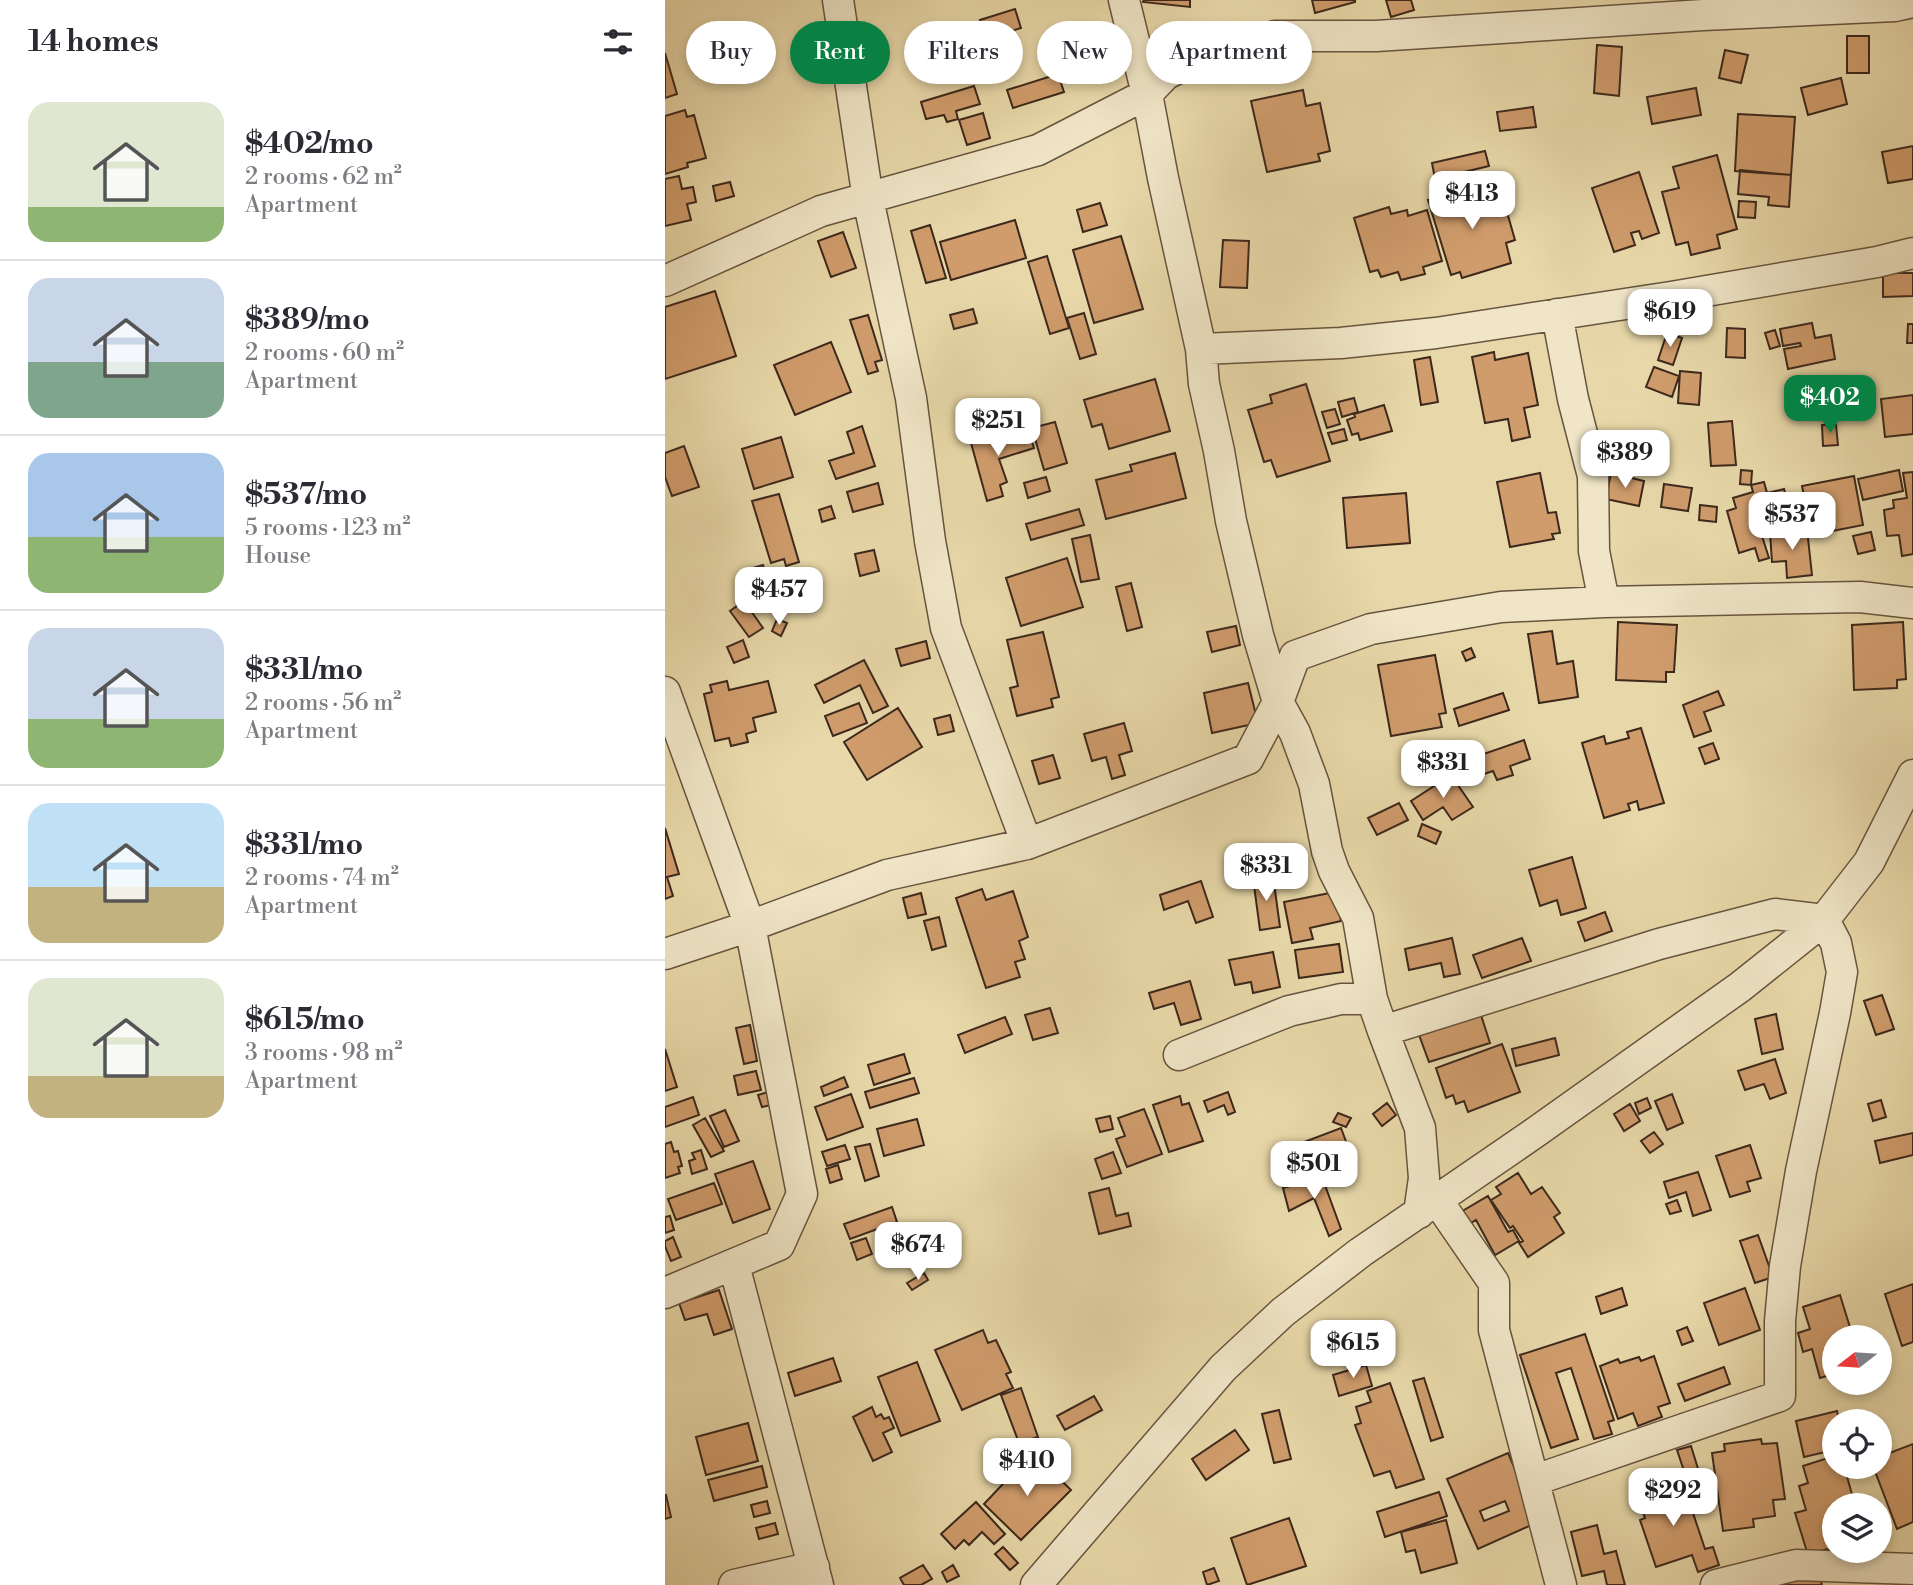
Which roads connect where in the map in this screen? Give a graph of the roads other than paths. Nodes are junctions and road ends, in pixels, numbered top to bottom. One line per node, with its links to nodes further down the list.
1 (838, 0): 5 (street)
2 (1124, 0): 4 (street)
3 (1913, 2): 4 (street)
4 (1147, 94): 5 (street); 9 (street)
5 (868, 199): 7 (street); 15 (street)
6 (1913, 253): 8 (street)
7 (665, 281)
8 (1557, 314): 9 (street); 10 (street)
9 (1201, 349): 13 (street)
10 (1604, 602): 11 (street); 13 (street)
11 (1913, 603)
12 (665, 692): 17 (street)
13 (1278, 702): 15 (street); 19 (street)
14 (1913, 775): 16 (street)
15 (1027, 844): 17 (street)
16 (1824, 920): 20 (street); 22 (street); 25 (street)
17 (750, 926): 18 (street); 23 (street)
18 (665, 954)
19 (1372, 999): 20 (street); 21 (street)
20 (1383, 1031): 22 (street)
21 (1179, 1055)
22 (1428, 1206): 25 (street); 29 (street)
23 (734, 1265): 24 (street); 27 (street)
24 (665, 1293)
25 (1535, 1480): 30 (street)
26 (1913, 1569): 31 (street)
27 (816, 1576): 28 (street)
28 (734, 1585)
29 (1035, 1585)
30 (1561, 1585)
31 (1716, 1585)

